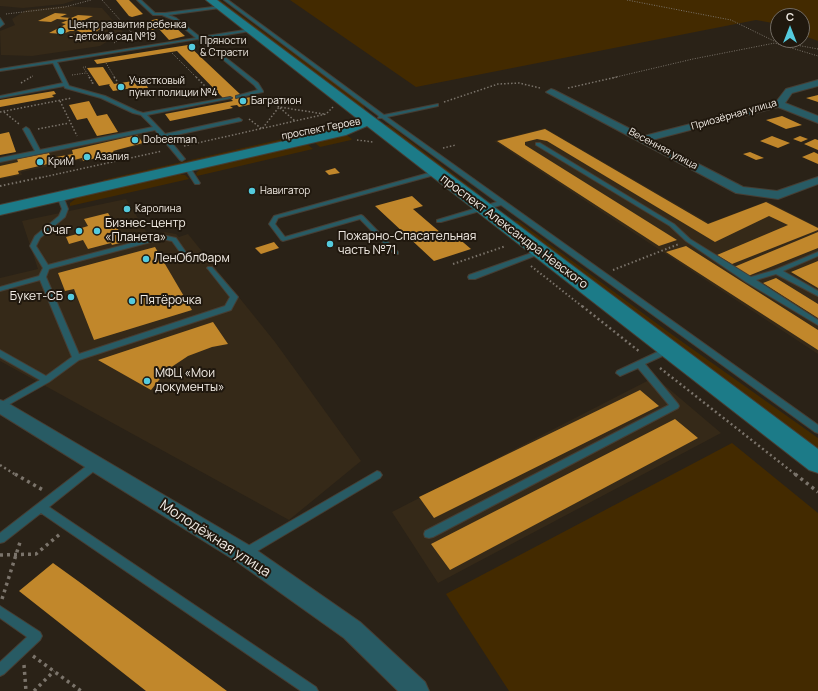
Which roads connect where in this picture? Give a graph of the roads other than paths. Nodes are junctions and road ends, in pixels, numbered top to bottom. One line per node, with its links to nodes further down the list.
1 (139, 0): 3 (lane)
2 (219, 2): 3 (lane); 6 (main road, проспект Александра Невского); 19 (lane)
3 (164, 14): 7 (lane)
4 (0, 19): 5 (lane)
5 (0, 26)
6 (250, 30): 7 (lane); 19 (main road, проспект Александра Невского)
7 (197, 38): 8 (lane); 14 (lane)
8 (54, 61): 9 (lane); 11 (lane)
9 (0, 70)
10 (818, 83): 16 (street, Приозёрная улица)
11 (66, 86): 13 (lane); 18 (lane)
12 (552, 92): 25 (street, Весенняя улица)
13 (0, 96)
14 (238, 97)
15 (230, 98): 18 (lane)
16 (779, 104): 21 (street); 25 (street, Приозёрная улица)
17 (436, 105): 19 (lane)
18 (142, 114): 22 (lane)
19 (375, 118): 28 (main road, проспект Героев); 30 (main road, проспект Александра Невского); 35 (lane)
20 (239, 120): 24 (lane)
21 (818, 120)
22 (155, 128): 24 (lane); 27 (lane)
23 (27, 130): 27 (lane)
24 (164, 136): 28 (lane)
25 (645, 140): 31 (street, Весенняя улица)
26 (538, 144): 48 (lane)
27 (38, 152): 29 (lane)
28 (181, 158): 32 (lane); 33 (main road, проспект Героев); 34 (main road, проспект Героев)
29 (0, 160)
30 (436, 173): 36 (main road, проспект Александра Невского); 40 (lane)
31 (818, 180)
32 (197, 183)
33 (60, 196): 37 (main road, проспект Героев); 43 (lane)
34 (0, 200)
35 (502, 203): 36 (lane); 59 (lane)
36 (483, 208): 38 (lane); 39 (main road, проспект Александра Невского)
37 (0, 210)
38 (440, 221)
39 (540, 252): 47 (lane); 52 (main road, проспект Александра Невского)
40 (396, 253)
41 (818, 254): 45 (lane)
42 (187, 258): 43 (lane)
43 (46, 268): 46 (lane)
44 (210, 268): 54 (lane)
45 (777, 271): 48 (lane); 50 (lane)
46 (42, 277): 49 (lane); 54 (lane)
47 (472, 278)
48 (749, 280): 51 (lane)
49 (0, 289)
50 (818, 294)
51 (818, 323)
52 (668, 350): 55 (lane); 60 (main road, проспект Александра Невского)
53 (0, 353): 57 (lane)
54 (76, 358): 57 (lane)
55 (640, 364): 56 (lane); 64 (lane)
56 (620, 373)
57 (46, 380): 58 (lane)
58 (0, 406): 61 (street, Молодёжная улица)
59 (818, 430)
60 (818, 463)
61 (96, 464): 63 (lane); 66 (street, Молодёжная улица)
62 (377, 475): 66 (lane)
63 (41, 507): 65 (lane); 69 (lane)
64 (429, 534)
65 (0, 539)
66 (244, 554): 70 (street, Молодёжная улица)
67 (0, 611): 68 (lane)
68 (0, 670)
69 (312, 691)
70 (416, 691)

